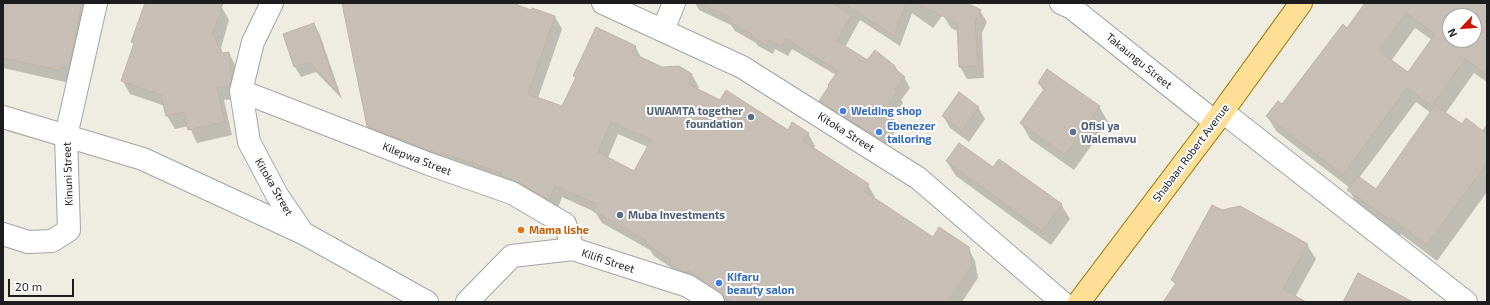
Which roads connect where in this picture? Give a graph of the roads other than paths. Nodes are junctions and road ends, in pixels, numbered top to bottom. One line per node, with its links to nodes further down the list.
1 (96, 3): 11 (street, Kinuni Street)
2 (272, 3): 8 (street, Kitoka Street)
3 (603, 3): 7 (street, Kitoka Street)
4 (674, 3): 7 (street)
5 (1061, 3): 10 (street, Takaungu Street)
6 (1301, 3): 10 (main road, Shabaan Robert Avenue)
7 (662, 30): 18 (street, Kitoka Street)
8 (242, 91): 13 (street, Kitoka Street); 14 (street, Kilepwa Street)
9 (3, 117): 11 (street)
10 (1219, 117): 19 (main road, Shabaan Robert Avenue); 20 (street, Takaungu Street)
11 (66, 136): 12 (street, Kinuni Street); 13 (street)
12 (3, 234)
13 (303, 234): 15 (street, Kitoka Street)
14 (573, 250): 16 (street, Kilifi Street); 17 (street, Kilifi Street)
15 (427, 302)
16 (467, 302)
17 (713, 302)
18 (1062, 302)
19 (1080, 302)
20 (1466, 302)

